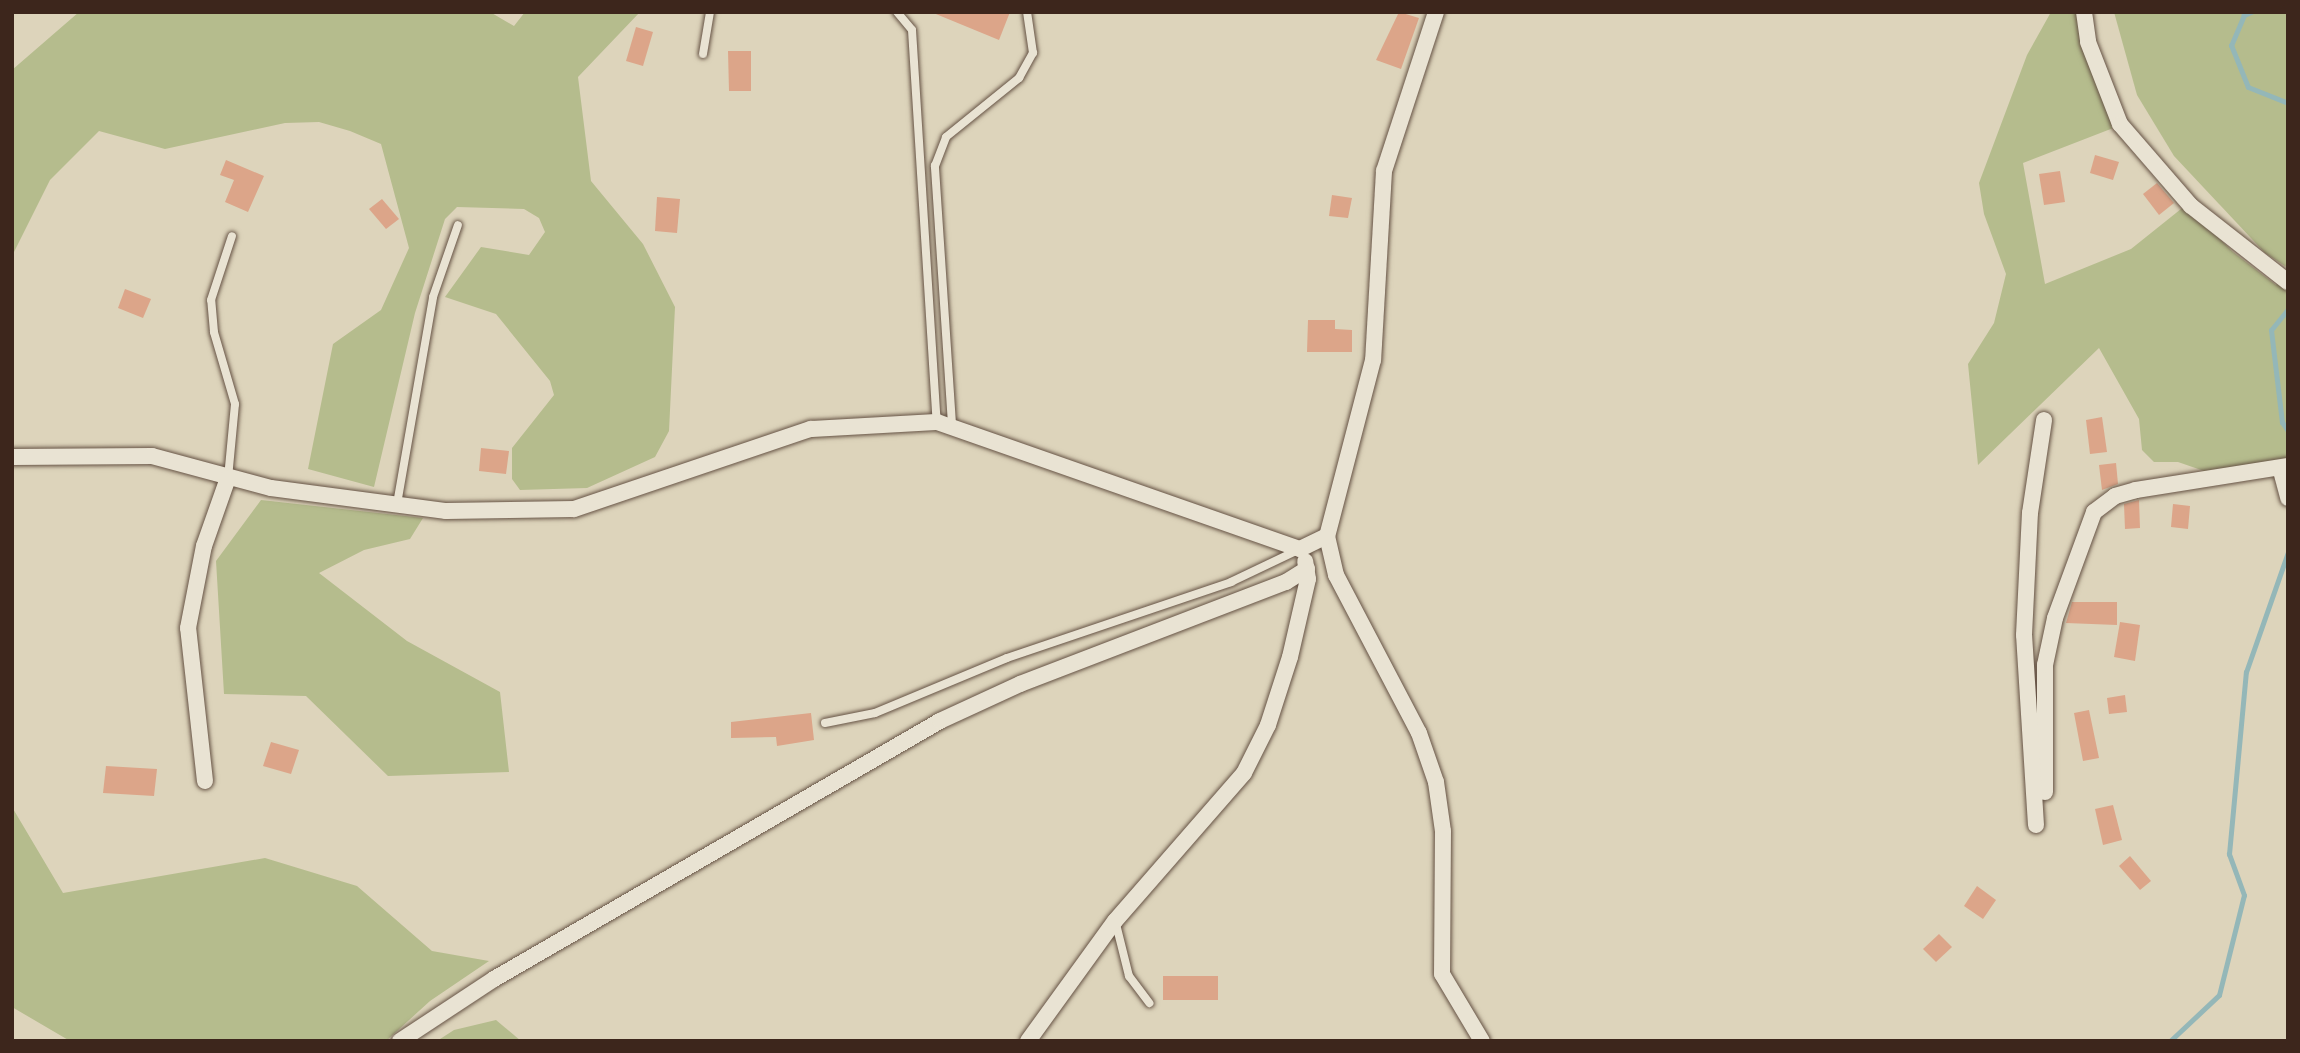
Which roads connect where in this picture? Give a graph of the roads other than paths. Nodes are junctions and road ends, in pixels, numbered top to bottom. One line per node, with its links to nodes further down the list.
1 (710, 12): 6 (lane)
2 (897, 12): 11 (lane)
3 (1027, 12): 11 (lane)
4 (1436, 12): 17 (street)
5 (2084, 12): 9 (street)
6 (703, 54)
7 (458, 225): 16 (lane)
8 (232, 236): 14 (lane)
9 (2285, 281)
10 (2044, 420): 23 (street)
11 (945, 423): 16 (street); 18 (street)
12 (12, 457): 14 (street)
13 (2285, 468): 15 (street); 22 (street)
14 (228, 478): 16 (street); 21 (street)
15 (2288, 499)
16 (397, 504)
17 (1327, 536): 18 (street); 28 (street)
18 (1300, 549): 19 (street); 20 (lane)
19 (1307, 569): 24 (street); 26 (street)
20 (825, 723)
21 (205, 782)
22 (2045, 793)
23 (2036, 825)
24 (1115, 921): 25 (lane); 27 (street)
25 (1149, 1003)
26 (400, 1041)
27 (1028, 1041)
28 (1482, 1041)

